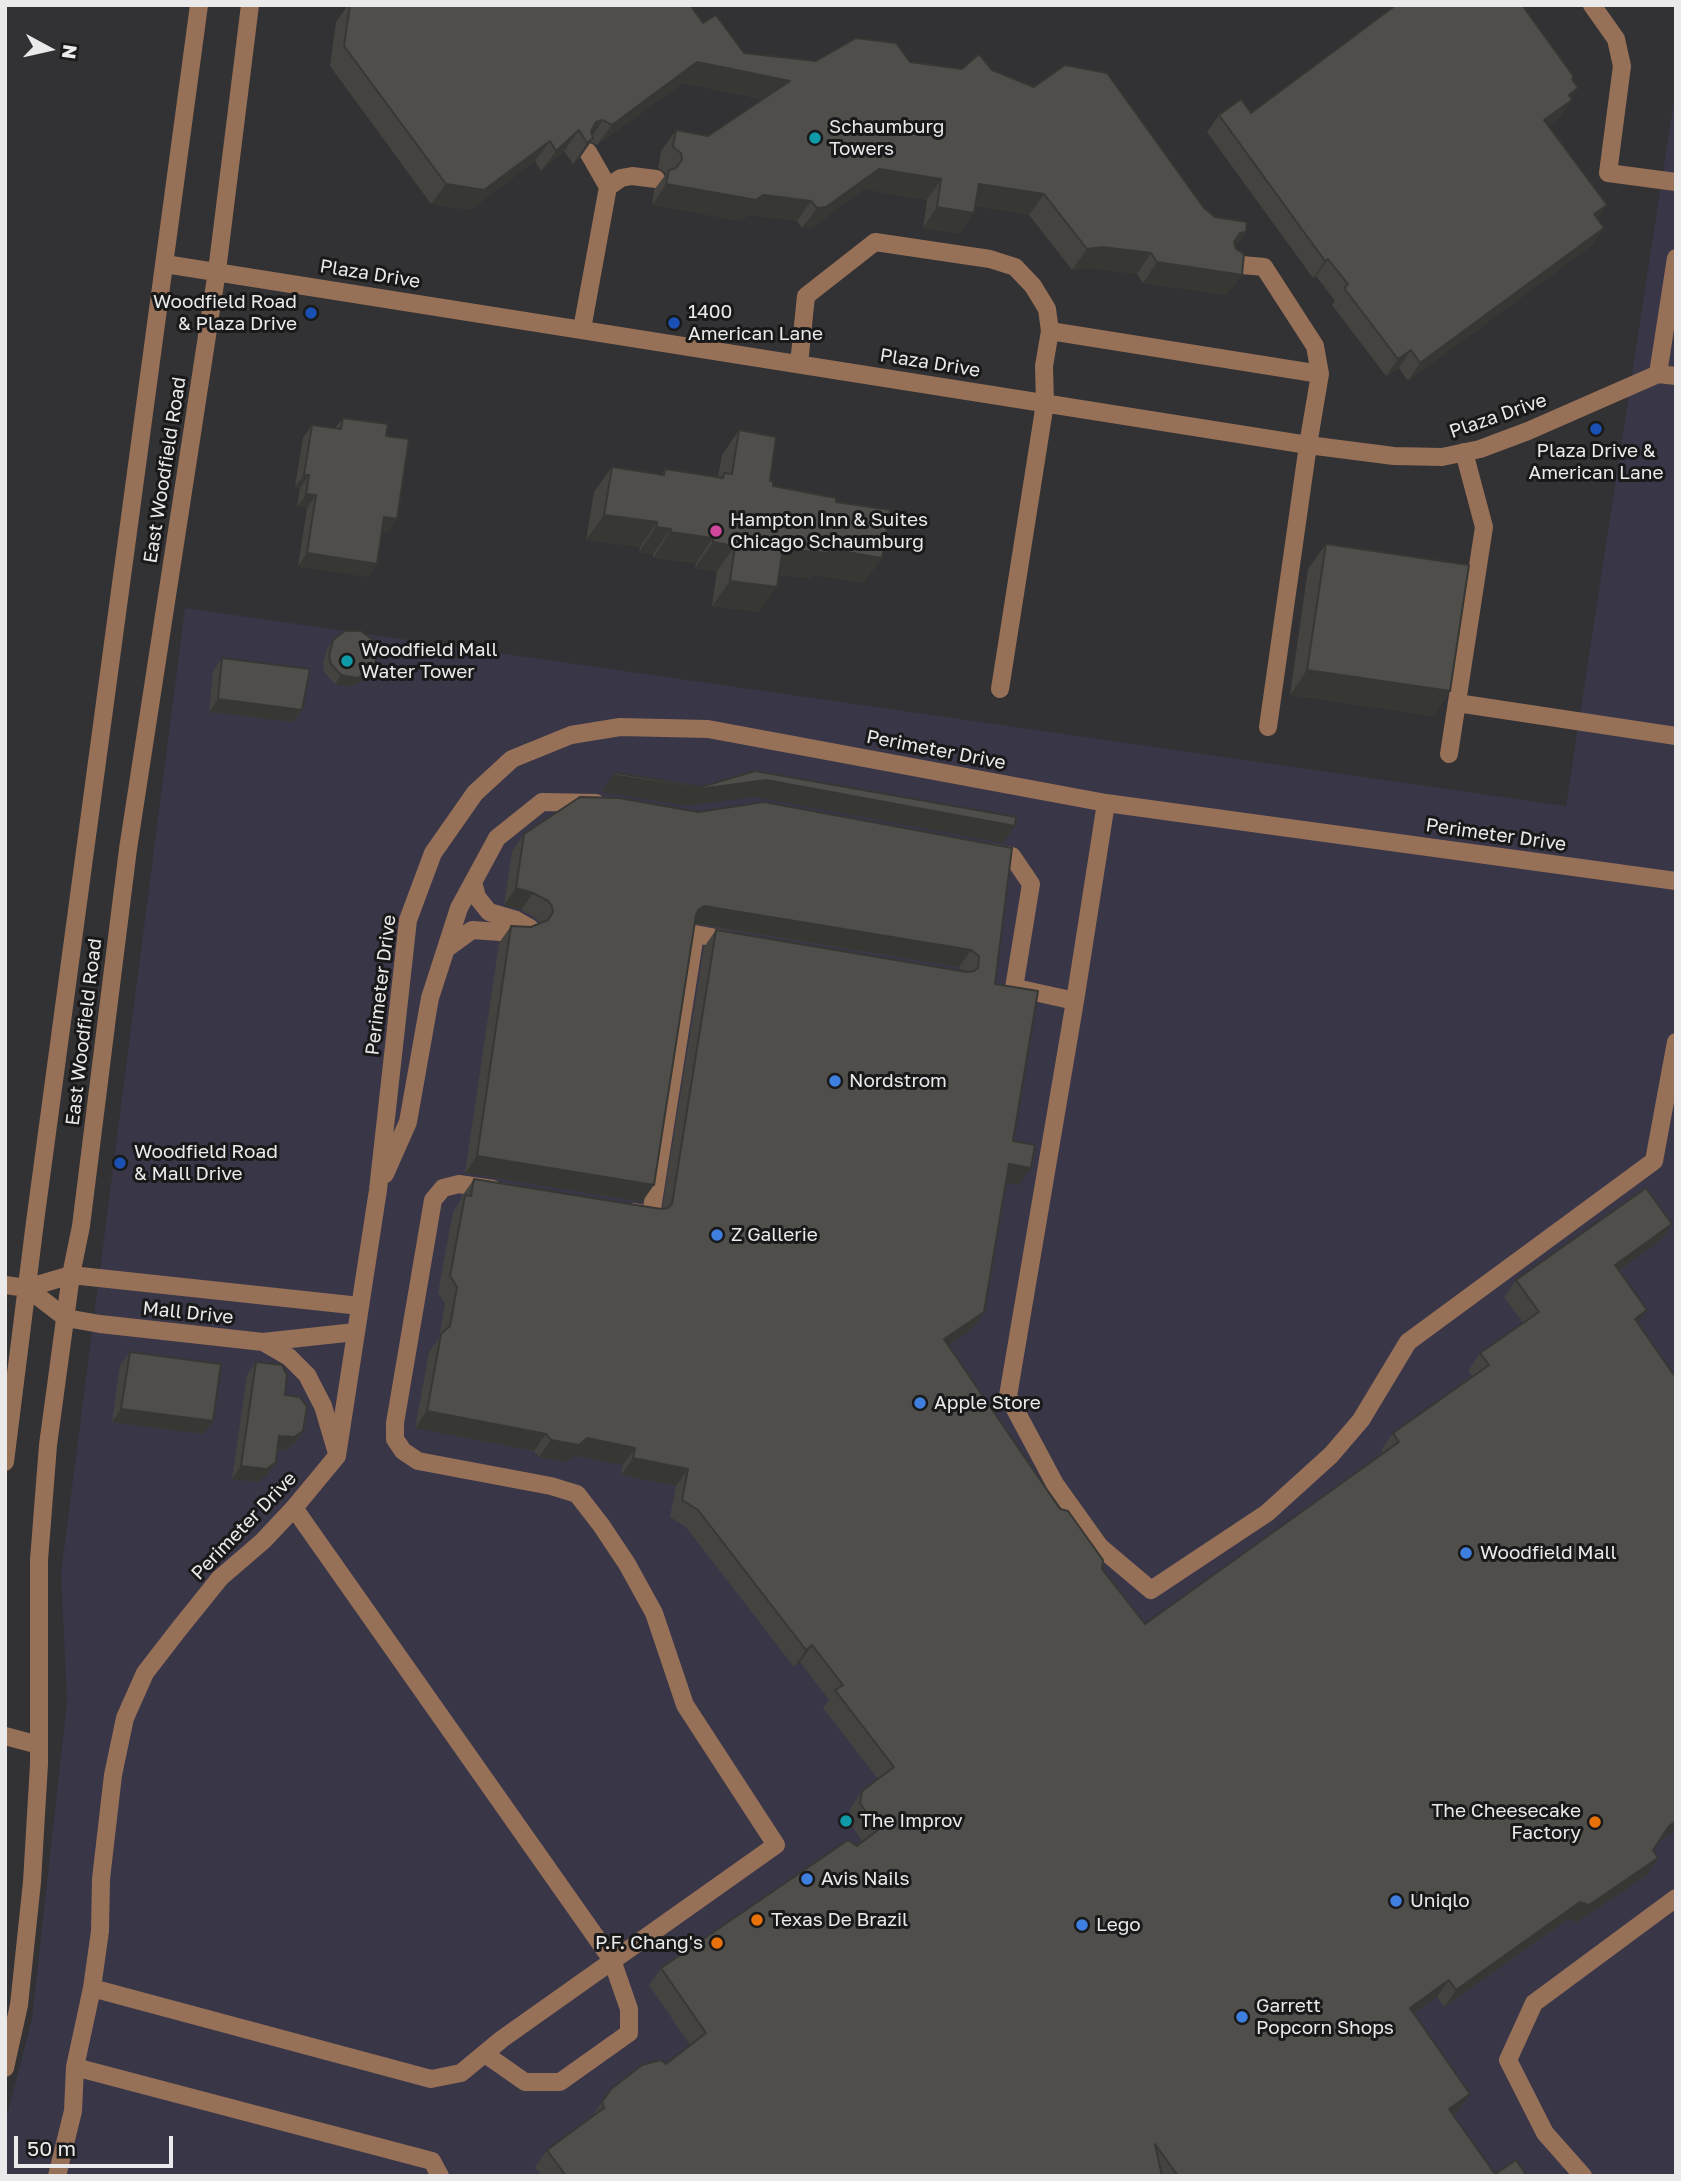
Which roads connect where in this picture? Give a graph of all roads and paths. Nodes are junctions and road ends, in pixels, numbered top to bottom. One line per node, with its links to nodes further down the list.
1 (199, 5): 9 (street, East Woodfield Road)
2 (250, 5): 11 (street, East Woodfield Road)
3 (1592, 5): 6 (street)
4 (588, 152): 7 (street)
5 (656, 179): 7 (street)
6 (1676, 183)
7 (608, 187): 12 (street)
8 (1676, 257): 16 (street)
9 (165, 264): 11 (street, Plaza Drive); 41 (street, East Woodfield Road)
10 (1231, 264): 15 (street)
11 (217, 271): 12 (street, Plaza Drive); 39 (street, East Woodfield Road)
12 (582, 329): 14 (street, Plaza Drive)
13 (1050, 331): 14 (street); 15 (street); 17 (street)
14 (799, 364): 17 (street, Plaza Drive)
15 (1320, 374): 18 (street)
16 (1667, 375): 19 (street, Plaza Drive)
17 (1045, 403): 18 (street, Plaza Drive); 20 (street)
18 (1308, 445): 19 (street, Plaza Drive); 22 (street)
19 (1464, 453): 21 (street)
20 (1000, 689)
21 (1457, 703): 23 (street); 24 (street)
22 (1268, 726)
23 (1676, 736)
24 (1449, 754)
25 (1106, 803): 28 (street, Perimeter Drive); 34 (street); 36 (street, Perimeter Drive)
26 (608, 804): 29 (street)
27 (978, 850): 33 (street)
28 (1676, 881)
29 (473, 882): 31 (street); 31 (street)
30 (746, 943): 38 (street)
31 (446, 948): 36 (street)
32 (996, 985): 33 (street)
33 (1014, 988): 34 (street)
34 (1075, 1001): 35 (street)
35 (1676, 1042)
36 (378, 1190): 42 (street, Perimeter Drive)
37 (516, 1193): 52 (street)
38 (617, 1209)
39 (71, 1275): 41 (street, Mall Drive); 42 (street, Mall Drive); 43 (street, East Woodfield Road)
40 (5, 1285): 41 (street, Mall Drive)
41 (27, 1288): 43 (street, Mall Drive); 47 (street, East Woodfield Road)
42 (360, 1307): 44 (street, Perimeter Drive)
43 (66, 1318): 45 (street, Mall Drive); 50 (street, East Woodfield Road)
44 (355, 1332): 45 (street, Mall Drive); 46 (street, Perimeter Drive)
45 (263, 1342): 46 (street)
46 (337, 1456): 48 (street, Perimeter Drive)
47 (5, 1462)
48 (294, 1508): 52 (street); 53 (street, Perimeter Drive)
49 (5, 1736): 50 (street)
50 (39, 1745): 56 (street, East Woodfield Road)
51 (1676, 1898): 59 (street)
52 (612, 1960): 54 (street); 54 (street)
53 (92, 1988): 54 (street); 55 (street, Perimeter Drive)
54 (485, 2054)
55 (75, 2067): 57 (street, Perimeter Drive); 58 (street)
56 (5, 2068)
57 (57, 2176)
58 (440, 2176)
59 (1583, 2176)

